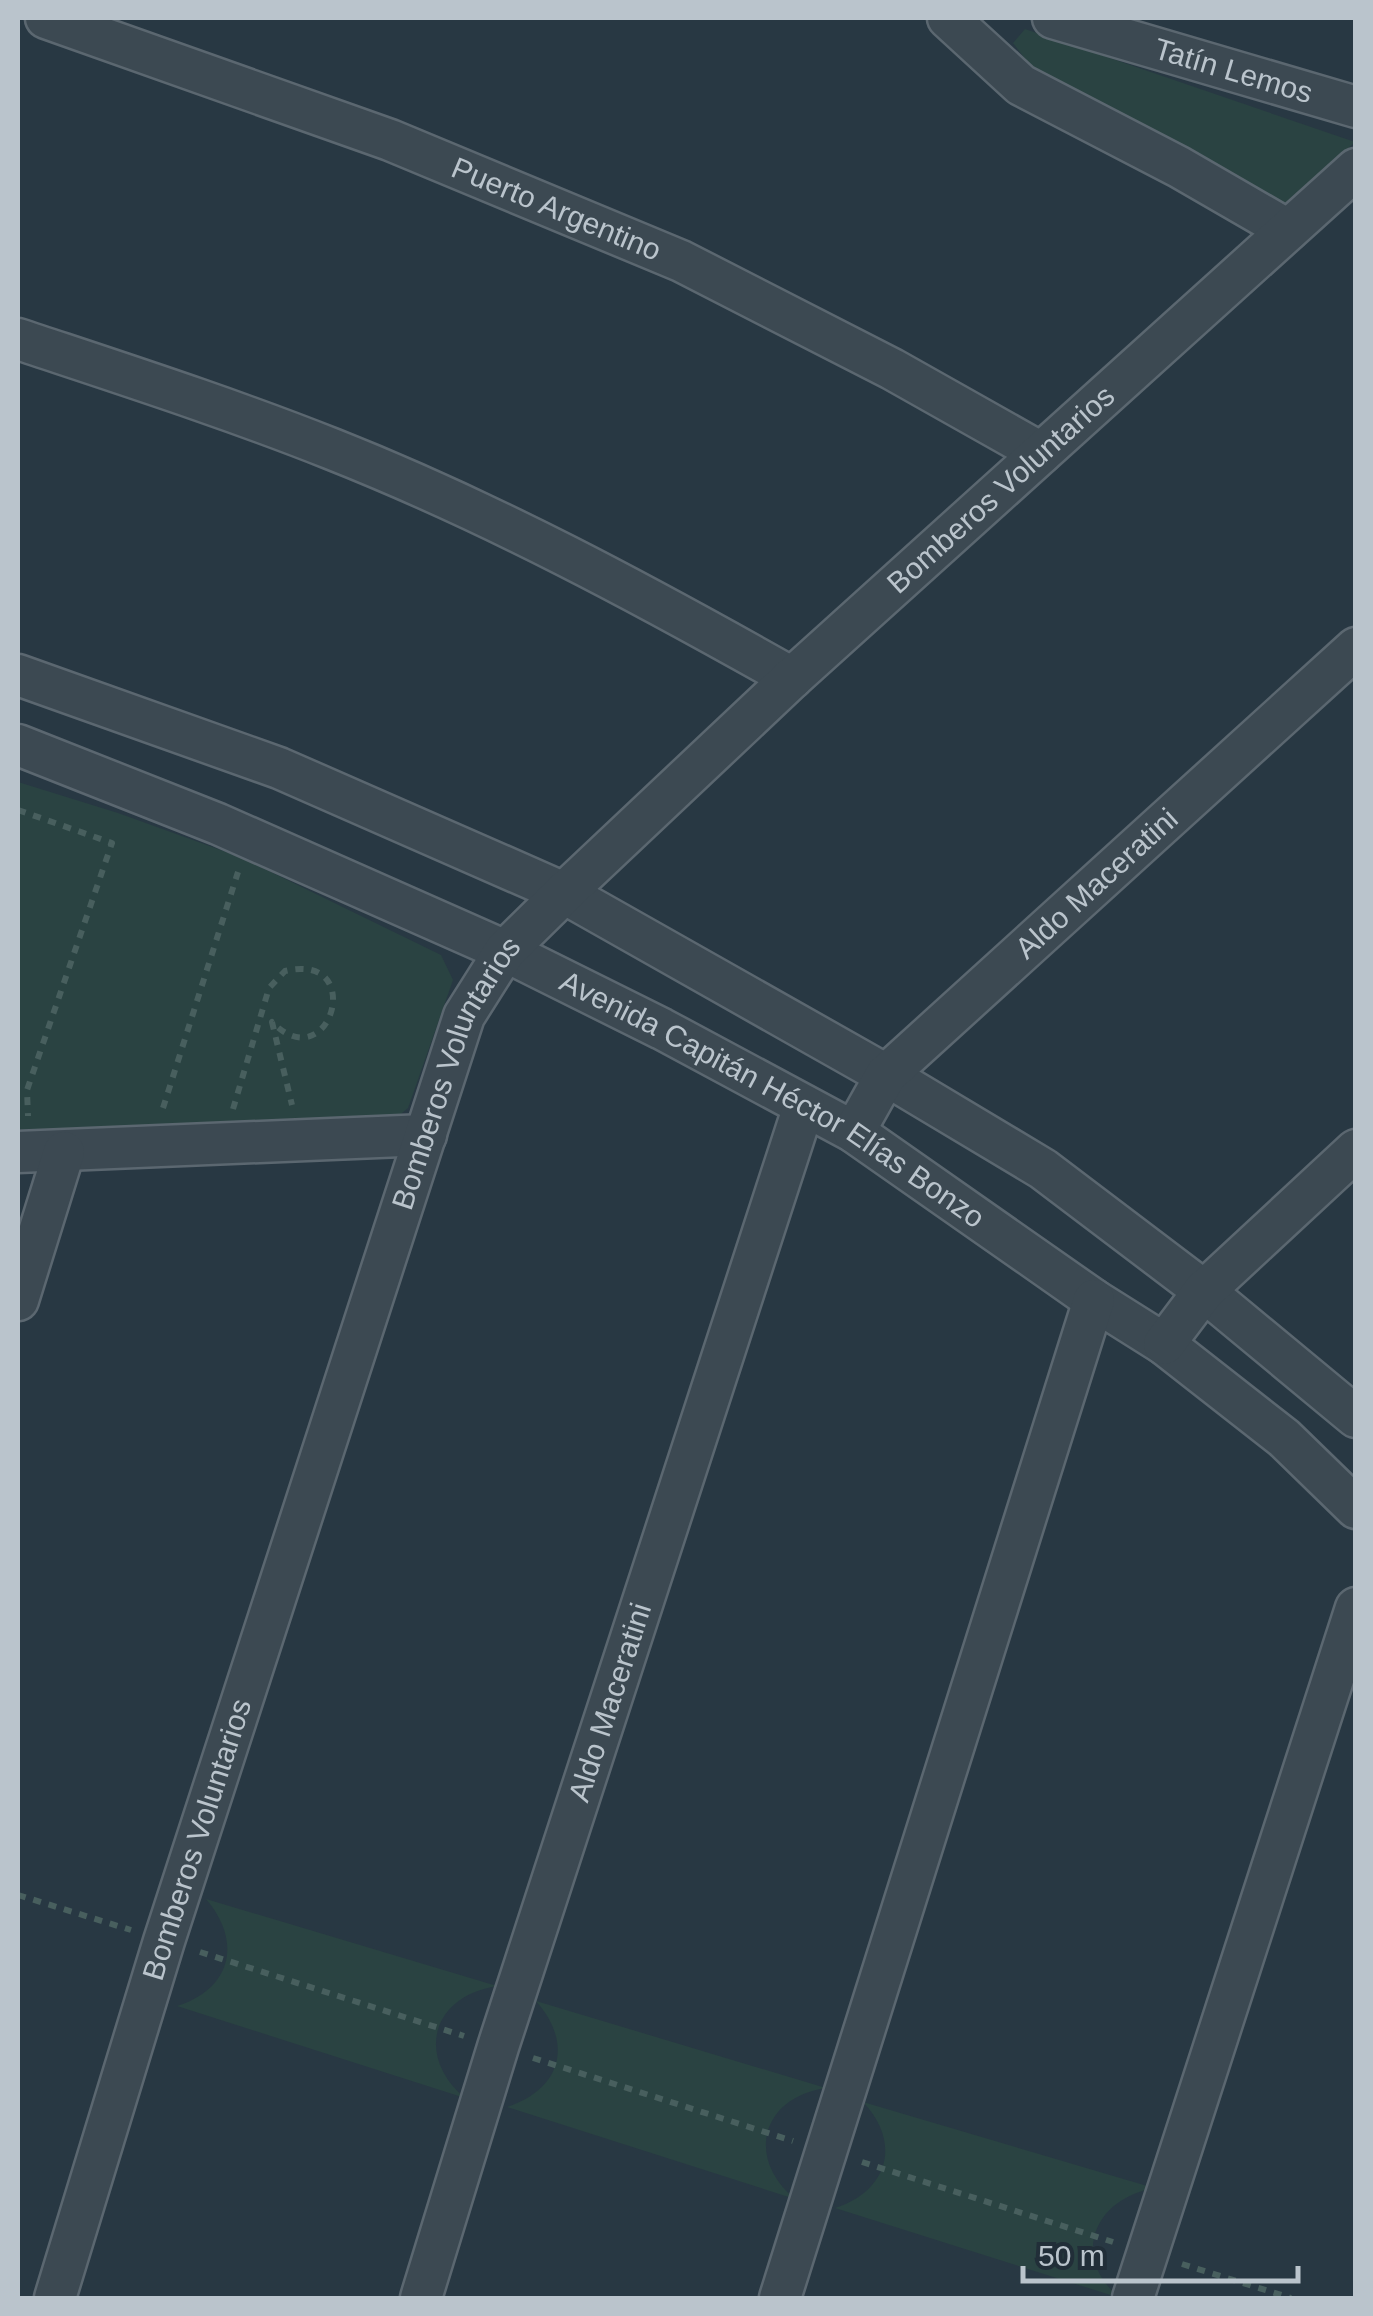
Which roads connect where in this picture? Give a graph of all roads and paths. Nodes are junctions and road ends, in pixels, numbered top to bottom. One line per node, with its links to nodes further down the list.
1 (46, 18): 8 (street, Puerto Argentino)
2 (948, 18): 6 (street)
3 (1053, 18): 4 (street, Tatín Lemos)
4 (1356, 107)
5 (1356, 168): 6 (street, Bomberos Voluntarios)
6 (1288, 230): 8 (street, Bomberos Voluntarios)
7 (18, 339): 11 (street)
8 (1040, 453): 11 (street, Bomberos Voluntarios)
9 (1356, 648): 17 (street, Aldo Maceratini)
10 (18, 674): 15 (street)
11 (792, 678): 15 (street, Bomberos Voluntarios)
12 (18, 745): 14 (street, Avenida Capitán Héctor Elías Bonzo)
13 (18, 810): 18 (path)
14 (250, 838): 16 (street, Avenida Capitán Héctor Elías Bonzo); 24 (path)
15 (564, 893): 16 (street, Bomberos Voluntarios); 17 (street)
16 (505, 951): 19 (street, Avenida Capitán Héctor Elías Bonzo); 21 (street, Bomberos Voluntarios)
17 (886, 1075): 20 (street, Aldo Maceratini); 28 (street)
18 (18, 1090)
19 (804, 1106): 20 (street, Avenida Capitán Héctor Elías Bonzo); 37 (street, Aldo Maceratini)
20 (854, 1132): 30 (street, Avenida Capitán Héctor Elías Bonzo)
21 (426, 1135): 22 (street); 36 (street, Bomberos Voluntarios)
22 (300, 1141): 23 (street); 23 (path)
23 (222, 1144): 24 (street)
24 (150, 1148): 27 (street)
25 (1356, 1150): 28 (street)
26 (18, 1152): 27 (street)
27 (64, 1152): 29 (street)
28 (1204, 1291): 31 (street); 32 (street)
29 (18, 1300)
30 (1094, 1300): 31 (street, Avenida Capitán Héctor Elías Bonzo); 38 (street)
31 (1164, 1344): 33 (street, Avenida Capitán Héctor Elías Bonzo)
32 (1356, 1417)
33 (1356, 1508)
34 (1356, 1608): 39 (street)
35 (18, 1895): 36 (path)
36 (164, 1941): 37 (path); 40 (street, Bomberos Voluntarios)
37 (498, 2047): 38 (path); 41 (street, Aldo Maceratini)
38 (824, 2150): 39 (path); 42 (street)
39 (1146, 2253): 43 (street); 44 (path)
40 (55, 2298)
41 (422, 2298)
42 (780, 2298)
43 (1133, 2298)
44 (1291, 2298)

